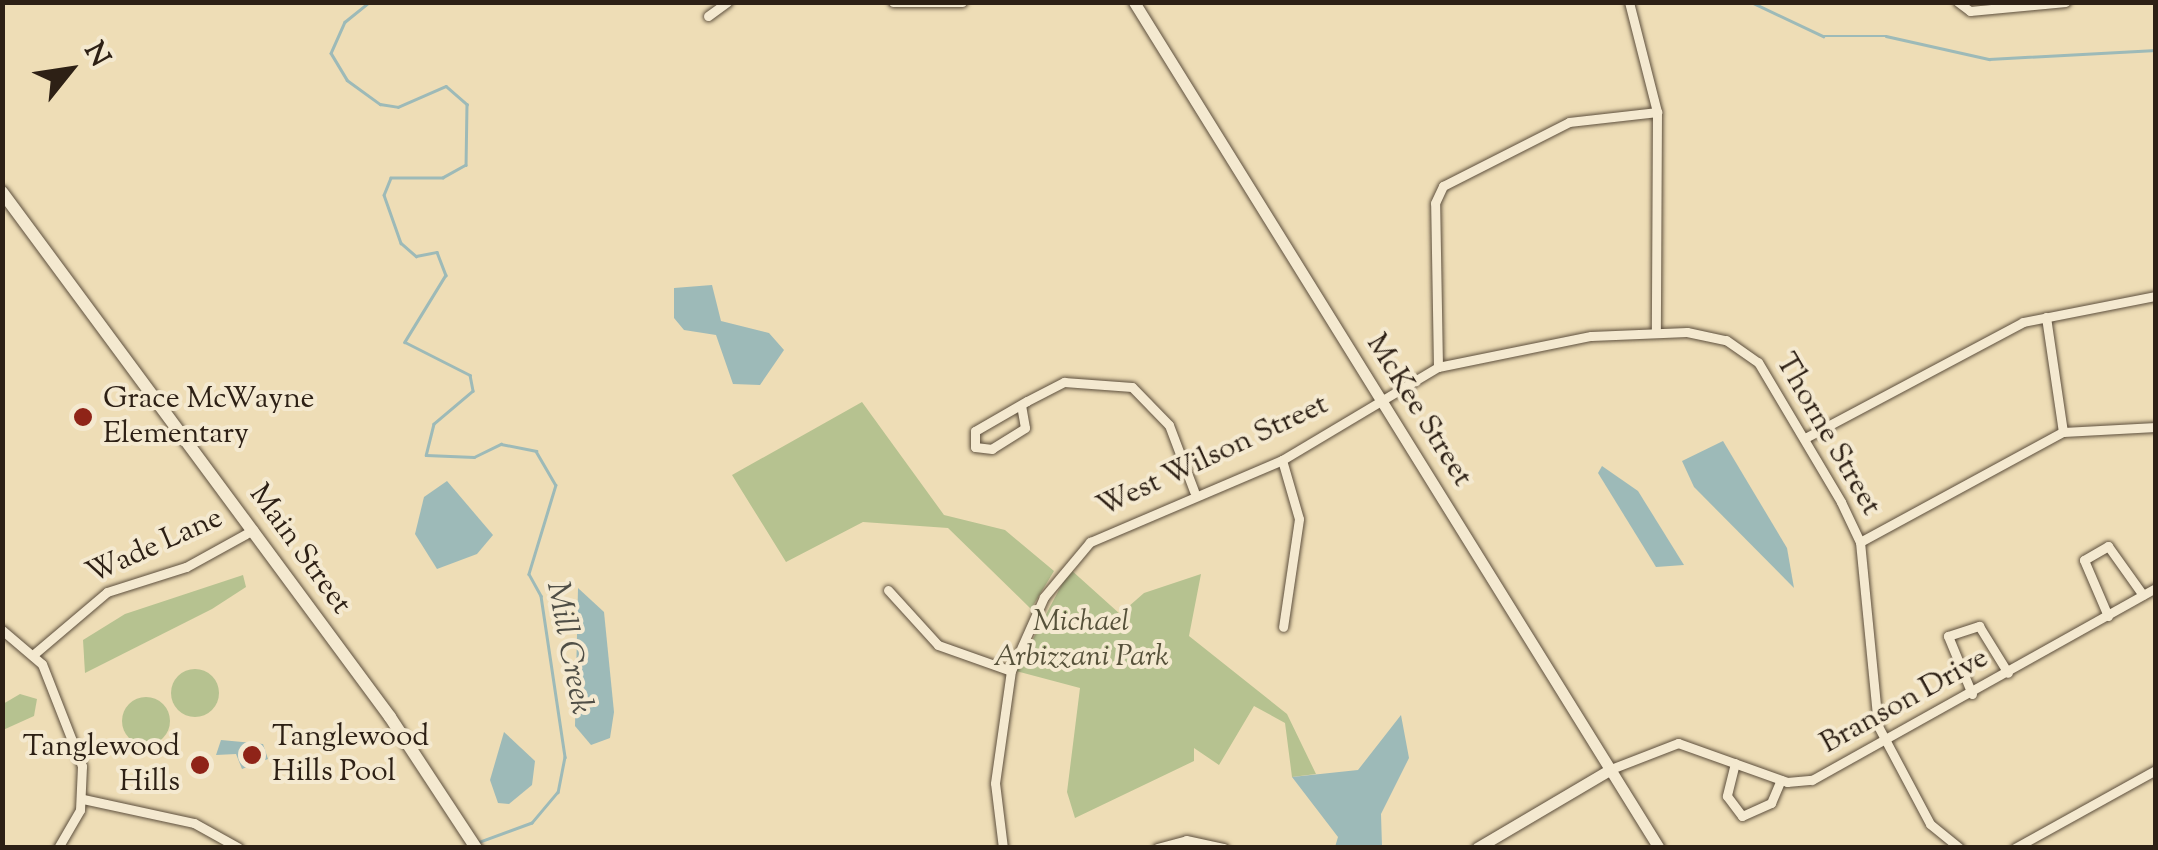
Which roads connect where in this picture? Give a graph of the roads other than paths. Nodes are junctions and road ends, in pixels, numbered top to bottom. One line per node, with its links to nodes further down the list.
1 (727, 2): 8 (street)
2 (893, 2): 3 (street)
3 (962, 2)
4 (1134, 2): 15 (street, McKee Street)
5 (1629, 2): 9 (street)
6 (1958, 2): 7 (street)
7 (2066, 2)
8 (708, 16)
9 (1658, 112): 13 (street); 14 (street)
10 (2, 192): 22 (main road, Main Street)
11 (2156, 296): 12 (street)
12 (2046, 317): 18 (street); 19 (street)
13 (1656, 333): 14 (street, Thorne Street); 19 (street, Thorne Street)
14 (1438, 367): 15 (street, Thorne Street)
15 (1384, 402): 20 (street, West Wilson Street); 36 (street, McKee Street)
16 (1021, 405): 16 (street); 21 (street)
17 (2156, 428): 18 (street)
18 (2063, 432): 23 (street)
19 (1807, 437): 23 (street, Thorne Street)
20 (1282, 460): 21 (street, West Wilson Street); 28 (street)
21 (1194, 491): 31 (street, West Wilson Street)
22 (254, 530): 30 (street, Wade Lane); 43 (main road, Main Street)
23 (1860, 542): 34 (street, Thorne Street)
24 (2156, 588): 26 (street, Branson Drive)
25 (888, 590): 31 (street)
26 (2143, 596): 27 (street, Branson Drive); 27 (street)
27 (2108, 616): 32 (street, Branson Drive)
28 (1283, 628)
29 (2, 630): 30 (street)
30 (34, 654): 39 (street)
31 (1011, 670): 44 (street, West Wilson Street)
32 (2008, 673): 33 (street, Branson Drive); 33 (street)
33 (1972, 694): 34 (street, Branson Drive)
34 (1885, 744): 38 (street, Branson Drive); 40 (street, Thorne Street)
35 (1735, 763): 36 (street, Branson Drive); 38 (street, Branson Drive); 38 (street)
36 (1612, 769): 47 (street); 48 (street, McKee Street)
37 (2156, 770): 50 (street)
38 (1780, 780)
39 (83, 799): 41 (street); 42 (street)
40 (1942, 844): 49 (street)
41 (58, 848)
42 (239, 848)
43 (476, 848)
44 (1002, 848)
45 (1157, 848): 46 (street)
46 (1224, 848)
47 (1477, 848)
48 (1659, 848)
49 (1960, 848)
50 (2015, 848)

